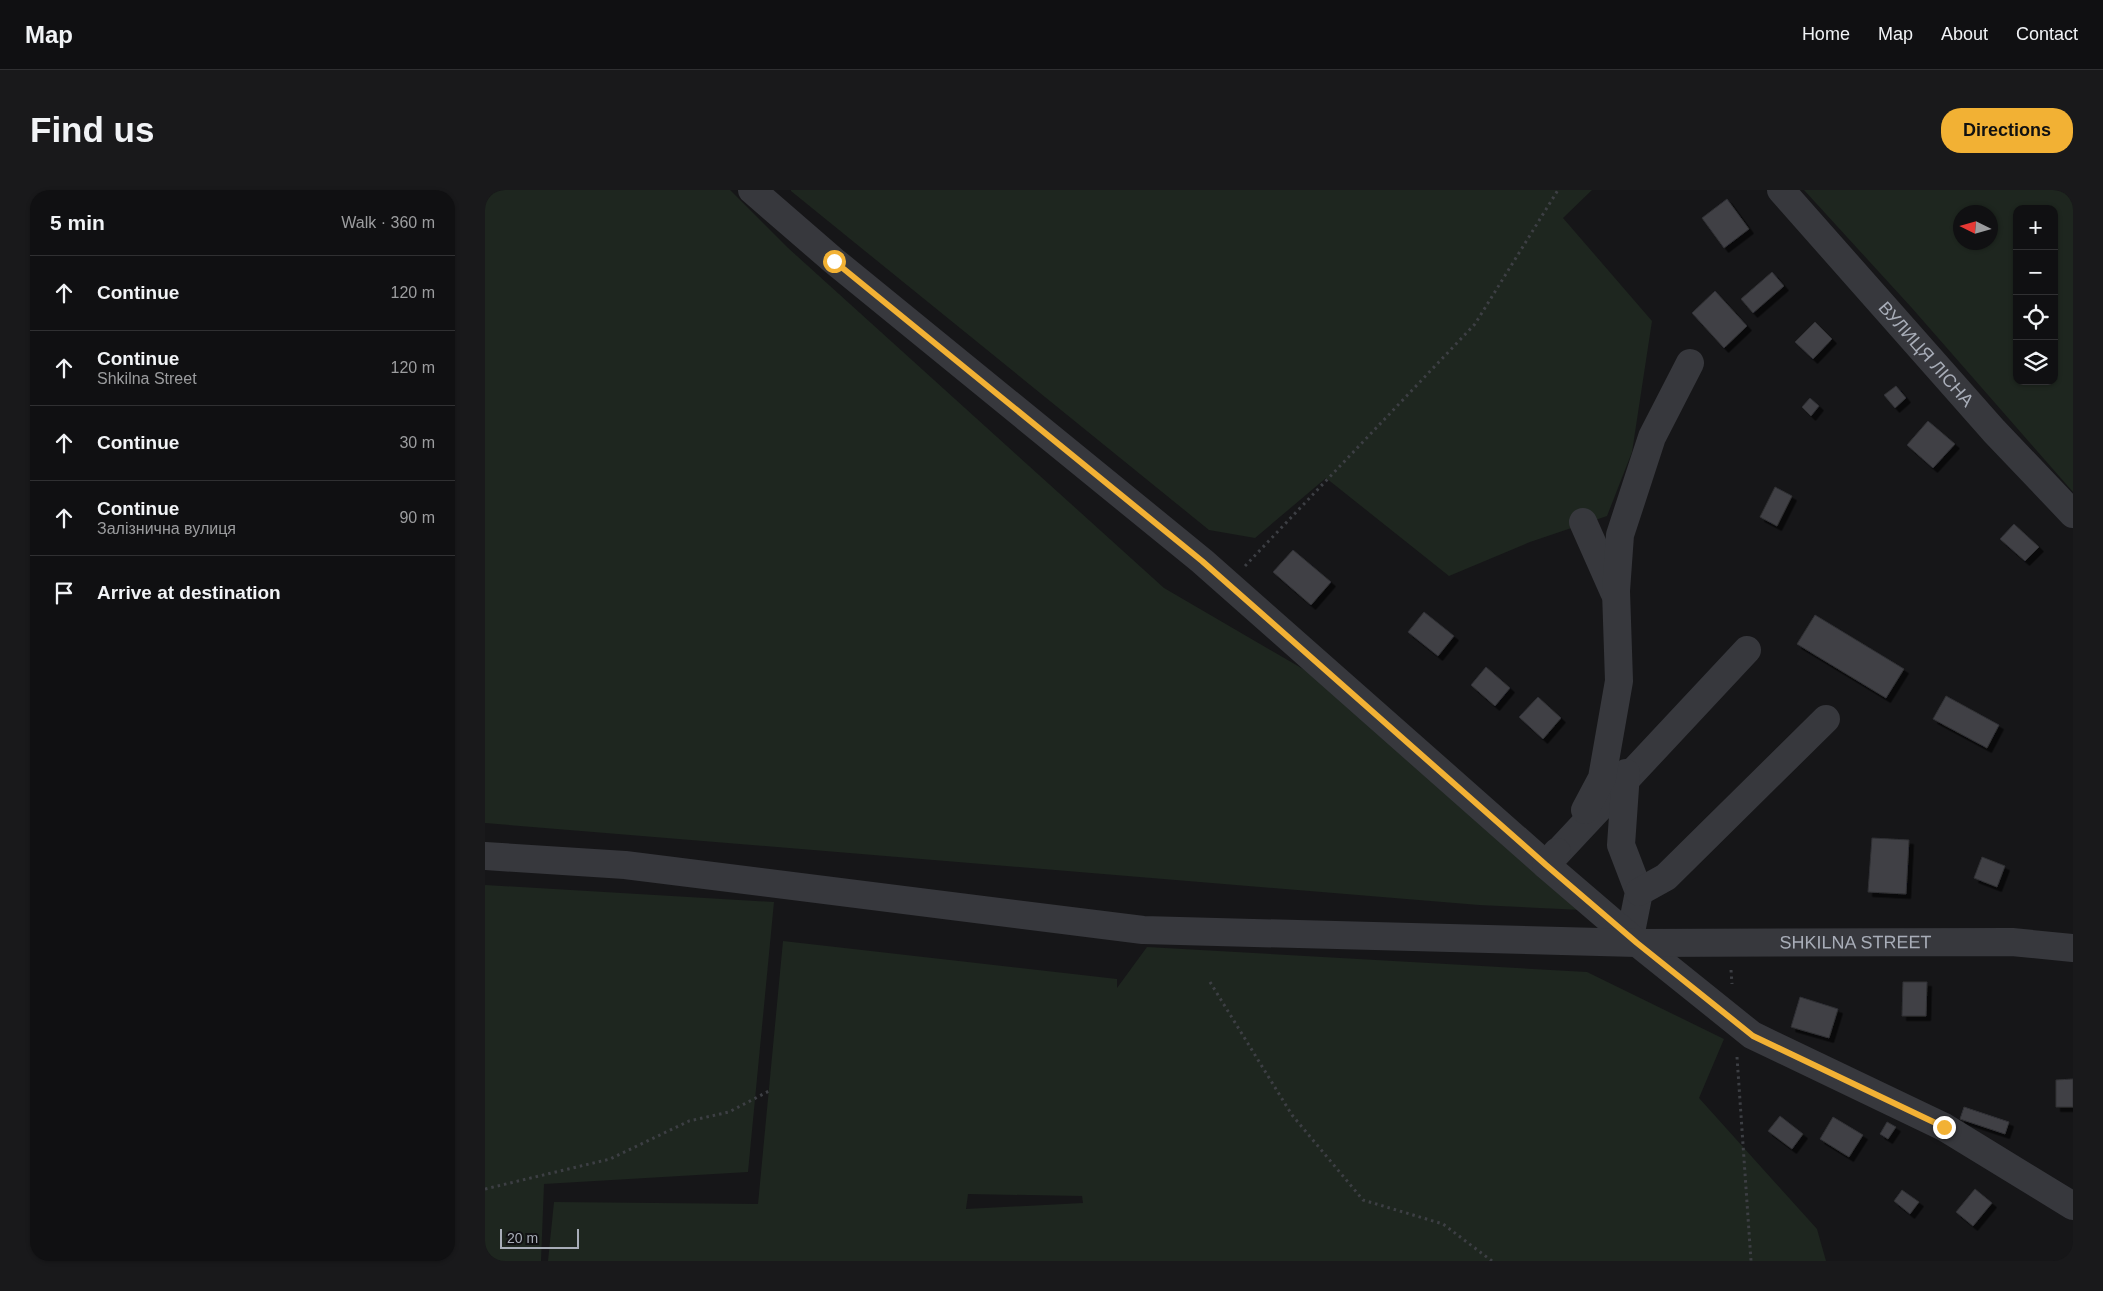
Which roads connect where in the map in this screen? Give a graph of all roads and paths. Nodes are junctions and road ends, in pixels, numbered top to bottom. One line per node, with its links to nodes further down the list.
1 (752, 190): 7 (street)
2 (1558, 190): 7 (path)
3 (1781, 190): 5 (street, ВУЛИЦЯ ЛІСНА)
4 (1690, 363): 8 (street)
5 (2073, 514)
6 (1583, 522): 8 (street)
7 (1228, 584): 13 (street)
8 (1616, 596): 11 (street); 13 (street)
9 (1747, 650): 11 (street)
10 (1825, 719): 14 (street)
11 (1625, 780): 13 (street); 14 (street)
12 (485, 856): 15 (street, SHKILNA STREET)
13 (1546, 865): 15 (street)
14 (1639, 892): 15 (street)
15 (1633, 940): 16 (street, SHKILNA STREET); 19 (street)
16 (1729, 942): 17 (street, SHKILNA STREET); 19 (path)
17 (2073, 948)
18 (1210, 982): 23 (path)
19 (1735, 1021): 22 (street); 24 (path)
20 (769, 1091): 21 (path)
21 (485, 1190)
22 (2073, 1206)
23 (1492, 1261)
24 (1751, 1261)

